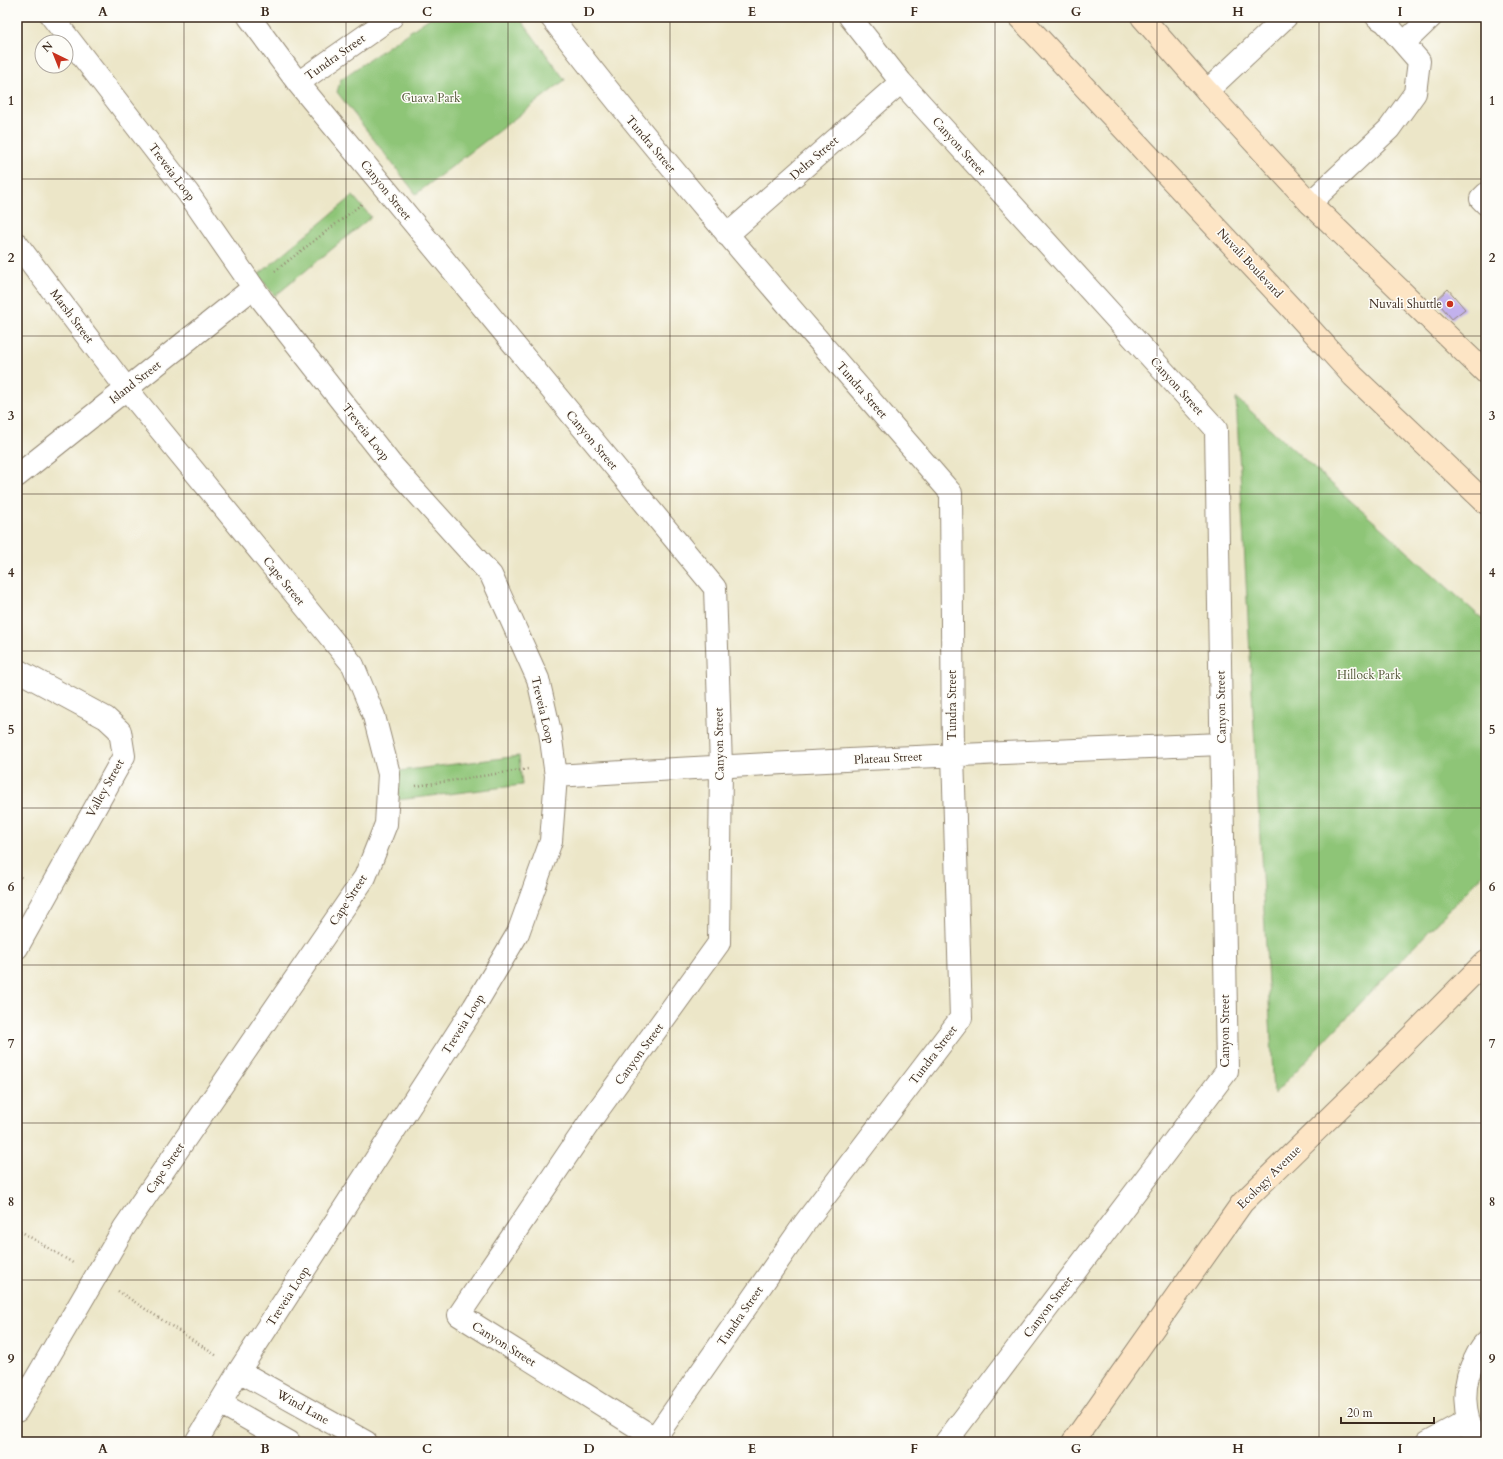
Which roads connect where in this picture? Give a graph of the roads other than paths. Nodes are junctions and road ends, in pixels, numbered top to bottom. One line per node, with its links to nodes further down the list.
1 (52, 17): 18 (street, Treveia Loop)
2 (249, 17): 13 (street, Canyon Street)
3 (392, 17): 13 (street, Tundra Street)
4 (551, 17): 16 (street, Tundra Street)
5 (850, 17): 12 (street, Canyon Street)
6 (1019, 17): 22 (street, Nuvali Boulevard)
7 (1142, 17): 14 (street)
8 (1286, 17): 14 (street)
9 (1377, 17): 11 (street)
10 (1431, 17): 11 (street)
11 (1404, 43): 15 (street)
12 (901, 82): 16 (street, Delta Street); 24 (street, Canyon Street)
13 (298, 83): 26 (street, Canyon Street)
14 (1206, 90): 15 (street)
15 (1310, 203): 19 (street)
16 (727, 235): 25 (street, Tundra Street)
17 (17, 244): 20 (street, Marsh Street)
18 (253, 288): 20 (street, Island Street); 27 (street, Treveia Loop)
19 (1486, 373)
20 (126, 388): 21 (street, Island Street); 33 (street, Cape Street)
21 (17, 476)
22 (1486, 503)
23 (17, 670): 28 (street, Valley Street)
24 (1221, 744): 25 (street, Plateau Street); 39 (street, Canyon Street)
25 (953, 754): 26 (street, Plateau Street); 35 (street, Tundra Street)
26 (720, 766): 27 (street, Plateau Street); 35 (street, Canyon Street)
27 (555, 770): 31 (street, Treveia Loop)
28 (17, 948)
29 (1486, 962): 40 (street, Ecology Avenue)
30 (1486, 1342): 34 (street)
31 (239, 1371): 32 (street, Treveia Loop); 38 (street, Wind Lane)
32 (220, 1403): 36 (street, Treveia Loop); 37 (street)
33 (17, 1411)
34 (1468, 1420): 41 (street); 42 (street)
35 (658, 1440)
36 (196, 1442)
37 (289, 1442)
38 (366, 1442)
39 (946, 1442)
40 (1073, 1442)
41 (1428, 1442)
42 (1478, 1442)

